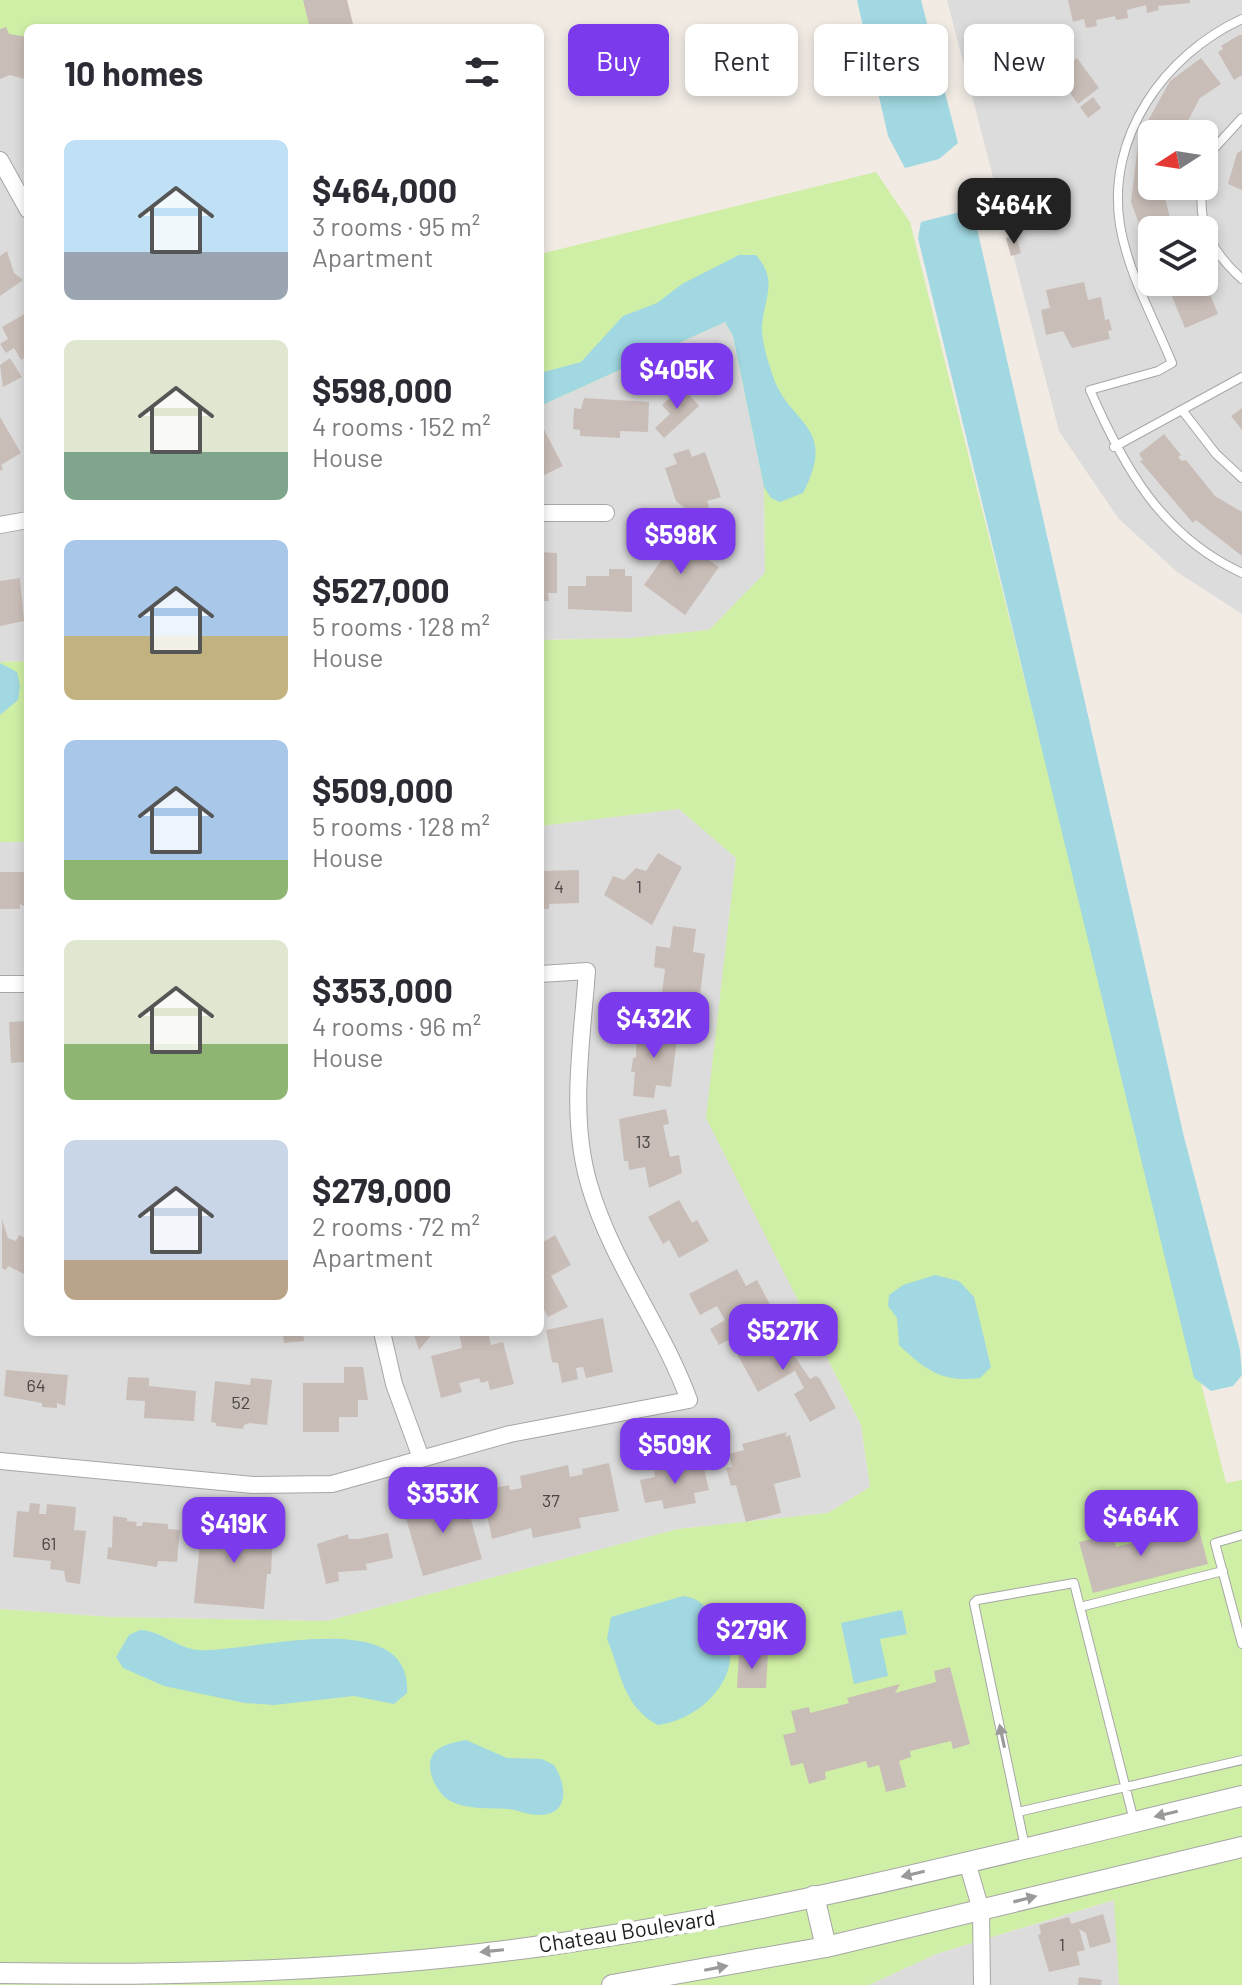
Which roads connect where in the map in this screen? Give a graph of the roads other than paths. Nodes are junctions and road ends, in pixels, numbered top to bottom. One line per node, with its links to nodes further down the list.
1 (1242, 19): 10 (lane)
2 (1242, 118): 3 (lane)
3 (1218, 144)
4 (0, 160): 6 (street)
5 (1200, 200): 7 (lane)
6 (24, 203)
7 (1242, 279)
8 (1242, 377): 9 (lane)
9 (1182, 410): 10 (lane); 11 (lane)
10 (1114, 447): 16 (lane)
11 (1242, 478)
12 (544, 513): 13 (street)
13 (606, 513)
14 (24, 521): 15 (street)
15 (0, 525)
16 (1242, 573)
17 (544, 974): 21 (street)
18 (0, 984): 19 (street)
19 (24, 984)
20 (383, 1336): 21 (street)
21 (421, 1458): 22 (street)
22 (0, 1461)
23 (1242, 1535): 24 (lane)
24 (1223, 1571): 25 (lane); 26 (lane)
25 (1080, 1607): 28 (lane); 30 (lane, one-way to 25)
26 (1242, 1644)
27 (1242, 1760): 28 (lane)
28 (1126, 1788): 30 (lane); 31 (lane)
29 (1242, 1796): 31 (street, Chateau Boulevard, one-way to 31)
30 (1018, 1812): 33 (lane)
31 (1134, 1822): 33 (street, Chateau Boulevard)
32 (1242, 1847): 36 (street, one-way to 32)
33 (1025, 1848): 34 (street, Chateau Boulevard)
34 (967, 1862): 35 (street, Chateau Boulevard, one-way to 35); 36 (street)
35 (814, 1896): 37 (street); 38 (street, Chateau Boulevard, one-way to 38)
36 (981, 1910): 37 (street); 40 (street)
37 (826, 1947): 39 (street, one-way to 37)
38 (0, 1973)
39 (612, 1985)
40 (982, 1985)

